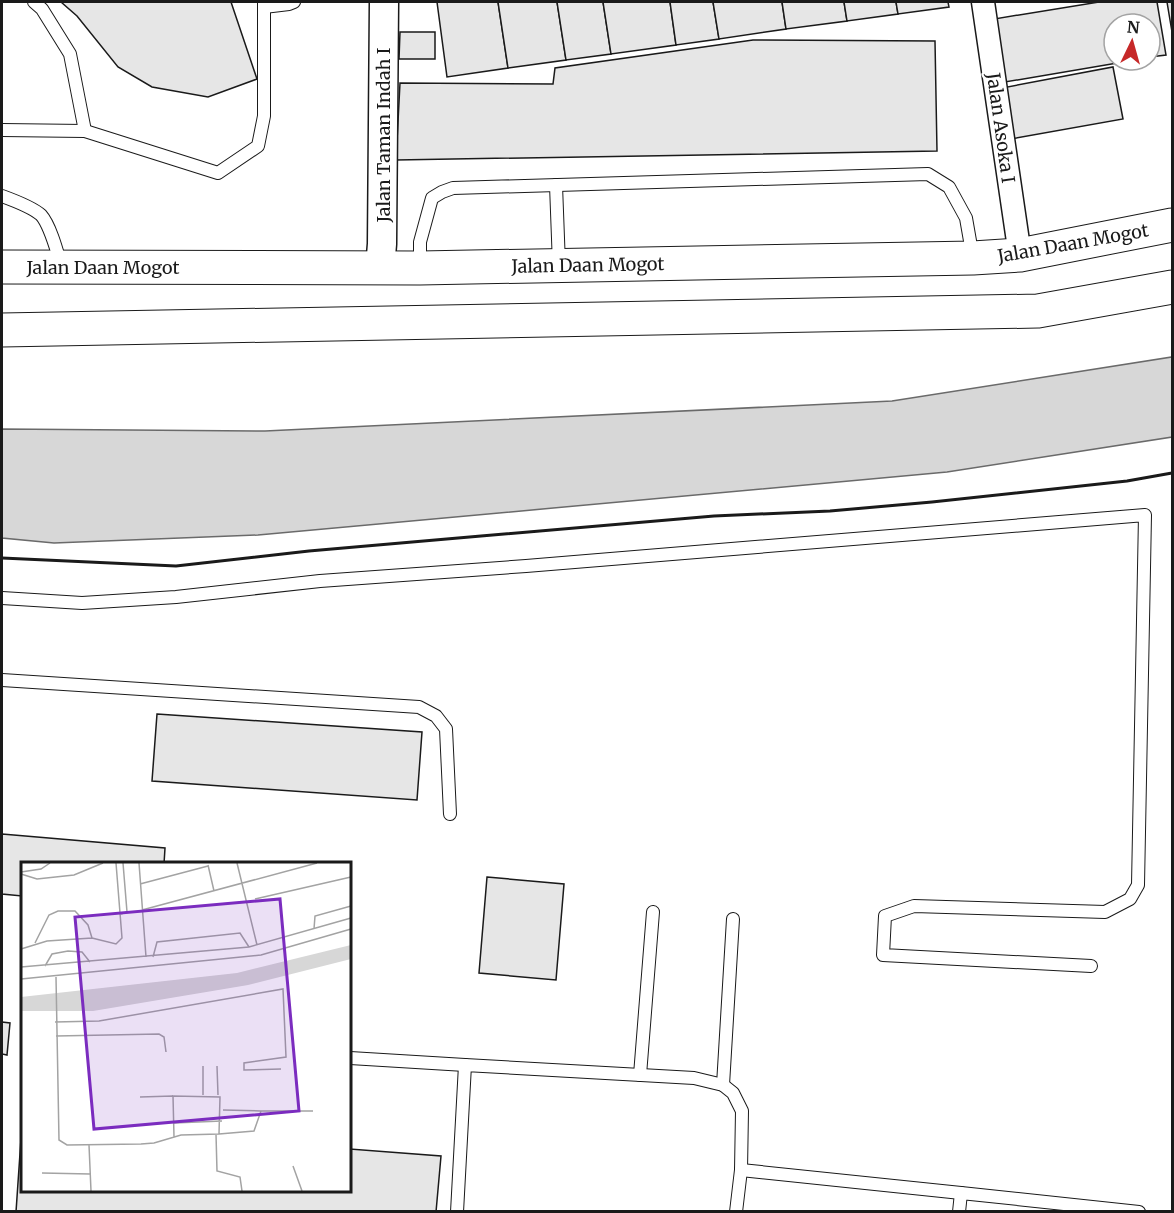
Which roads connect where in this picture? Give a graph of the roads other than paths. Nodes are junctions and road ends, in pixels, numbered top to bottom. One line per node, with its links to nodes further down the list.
1 (34, 2): 7 (lane)
2 (294, 2): 5 (lane)
3 (384, 2): 16 (street, Jalan Taman Indah I)
4 (982, 2): 11 (street, Jalan Asoka I)
5 (264, 4): 7 (lane)
6 (2, 130): 7 (lane)
7 (86, 131)
8 (556, 185): 12 (lane); 13 (lane); 17 (lane)
9 (2, 196): 15 (lane)
10 (1173, 225): 11 (highway, Jalan Daan Mogot)
11 (1020, 255): 12 (highway, Jalan Daan Mogot)
12 (973, 258): 13 (highway, Jalan Daan Mogot)
13 (559, 266): 17 (highway, Jalan Daan Mogot)
14 (2, 267): 15 (highway, Jalan Daan Mogot)
15 (62, 267): 16 (highway, Jalan Daan Mogot)
16 (380, 268): 17 (highway, Jalan Daan Mogot)
17 (420, 268)
18 (1173, 287): 19 (highway)
19 (2, 330)
20 (2, 598): 25 (lane)
21 (2, 680): 22 (lane)
22 (450, 814)
23 (653, 912): 28 (lane)
24 (733, 919): 29 (lane)
25 (1091, 966)
26 (351, 1058): 27 (lane)
27 (465, 1065): 28 (lane); 32 (lane)
28 (640, 1075): 29 (lane)
29 (723, 1085): 30 (lane)
30 (741, 1170): 31 (lane); 33 (lane)
31 (961, 1193): 34 (lane); 35 (lane)
32 (457, 1212)
33 (736, 1212)
34 (959, 1212)
35 (1139, 1212)

